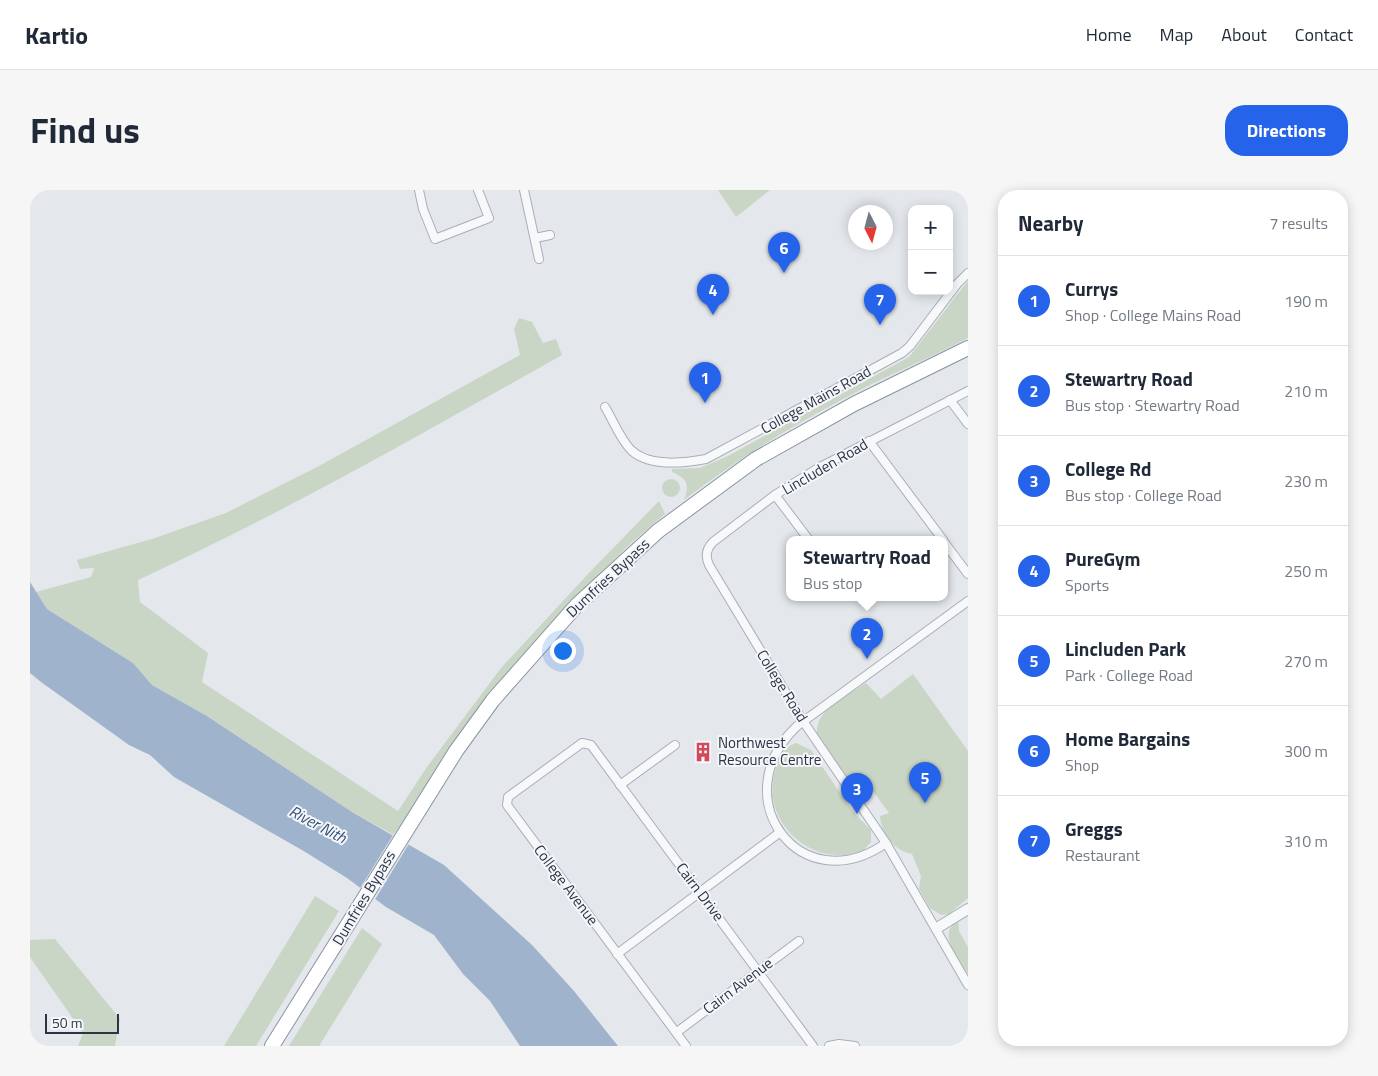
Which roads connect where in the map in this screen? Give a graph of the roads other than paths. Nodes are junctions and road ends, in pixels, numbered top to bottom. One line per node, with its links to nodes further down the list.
1 (419, 190): 2 (street)
2 (478, 190)
3 (524, 190): 5 (street)
4 (550, 235): 5 (street)
5 (535, 238): 6 (street)
6 (539, 259)
7 (968, 273): 11 (street, College Mains Road)
8 (968, 348): 35 (highway, Dumfries Bypass)
9 (968, 391): 10 (street, Lincluden Road)
10 (950, 400): 12 (street); 13 (street, Lincluden Road)
11 (605, 407)
12 (968, 424)
13 (869, 442): 14 (street, Lincluden Road); 16 (street)
14 (775, 495): 15 (street); 18 (street, Lincluden Road)
15 (806, 536)
16 (940, 536)
17 (948, 546): 19 (street)
18 (709, 565): 21 (street, College Road)
19 (968, 574)
20 (968, 601): 21 (street)
21 (803, 721): 25 (street); 26 (street, College Road)
22 (582, 743): 24 (street, Cairn Drive); 31 (street, College Avenue)
23 (675, 745): 24 (street)
24 (620, 785): 27 (street, Cairn Drive)
25 (779, 833): 26 (street); 27 (street)
26 (886, 844): 29 (street, College Road)
27 (700, 892): 31 (street); 32 (street, Cairn Drive)
28 (968, 909): 29 (street)
29 (937, 928): 33 (street, College Road)
30 (799, 941): 32 (street, Cairn Avenue)
31 (618, 954): 34 (street, College Avenue)
32 (759, 971): 34 (street, Cairn Avenue); 37 (street, Cairn Drive)
33 (968, 985)
34 (677, 1032): 36 (street, College Avenue)
35 (272, 1046)
36 (686, 1046)
37 (813, 1046)
38 (829, 1046): 39 (street)
39 (855, 1046)

